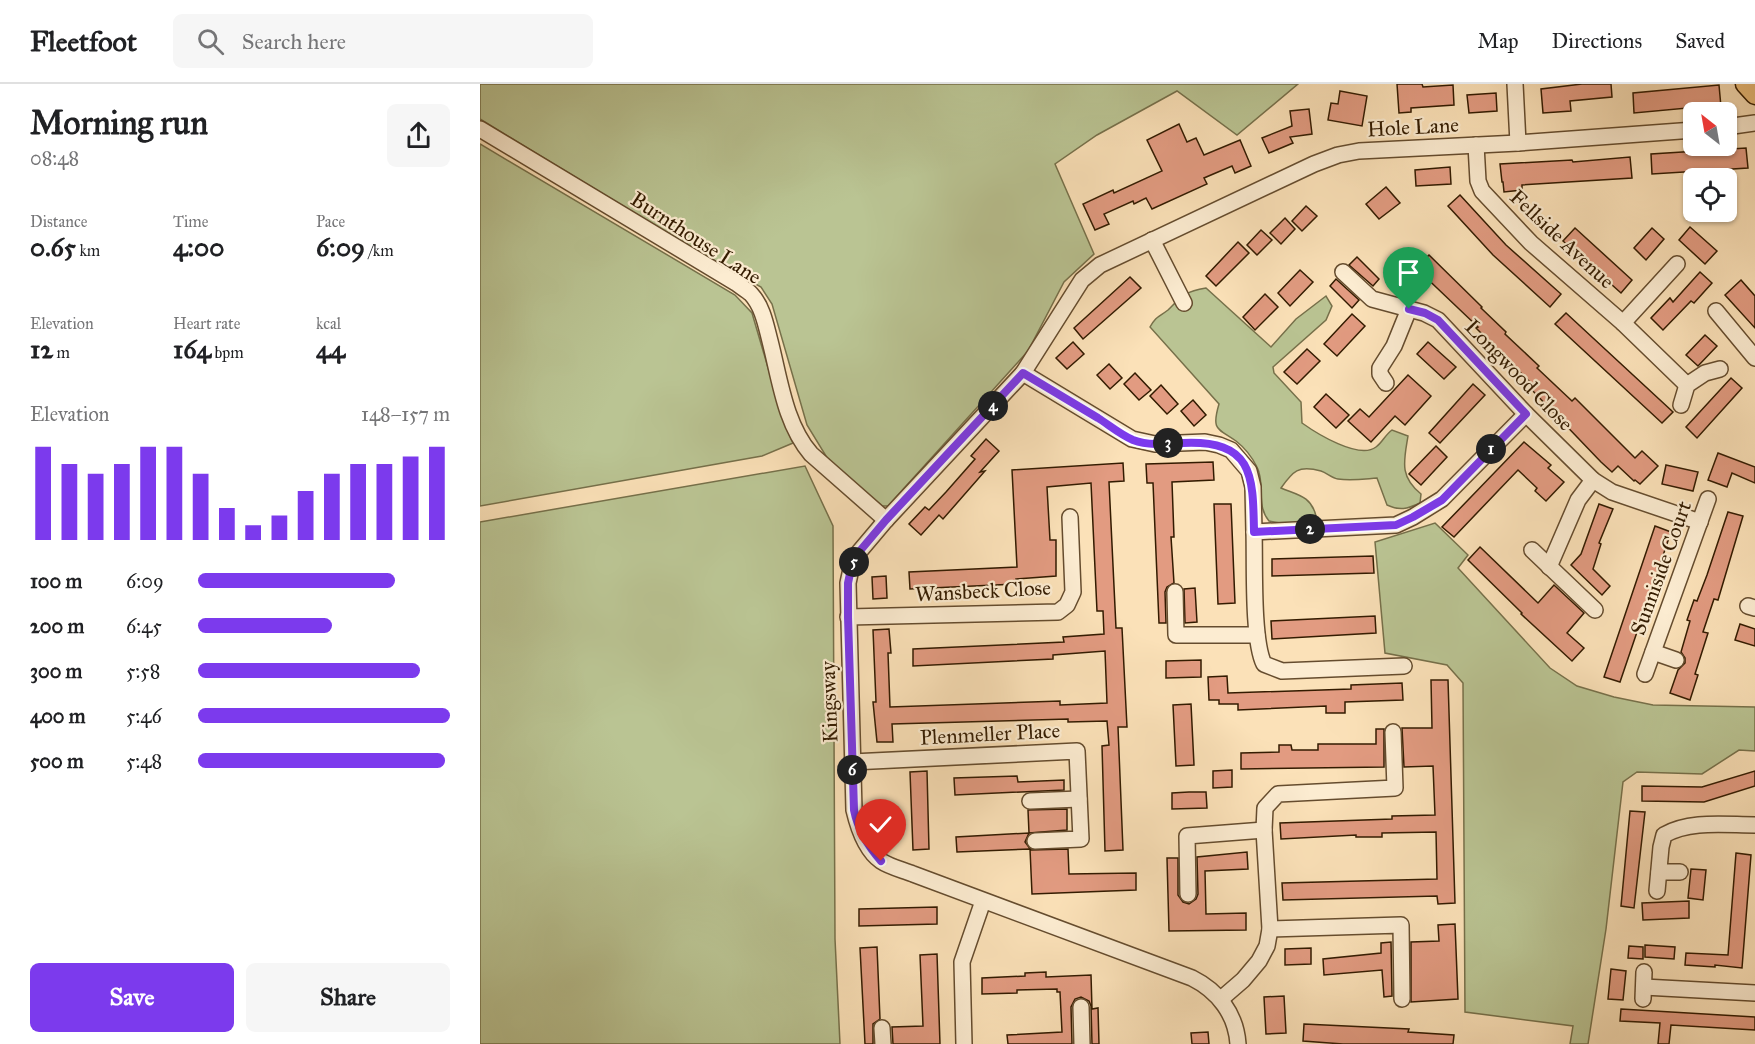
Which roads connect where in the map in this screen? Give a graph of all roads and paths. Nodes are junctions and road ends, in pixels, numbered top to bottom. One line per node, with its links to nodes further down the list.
1 (1515, 84): 8 (street)
2 (1745, 84): 3 (main road)
3 (1755, 95)
4 (1755, 123): 5 (street)
5 (1737, 125)
6 (480, 129): 27 (street, Burnthouse Lane)
7 (1683, 131): 8 (street, Hole Lane)
8 (1518, 143): 9 (street, Hole Lane)
9 (1476, 145): 10 (street, Hole Lane); 16 (street, Fellside Avenue)
10 (1152, 240): 13 (street); 19 (street, Kingsway)
11 (1677, 264): 16 (street)
12 (1343, 272): 14 (street, Longwood Close)
13 (1184, 303)
14 (1409, 309): 20 (street); 23 (street, Longwood Close)
15 (1716, 311): 17 (street)
16 (1623, 323): 21 (street, Fellside Avenue)
17 (1755, 358)
18 (1720, 369): 21 (street)
19 (1023, 373): 27 (street, Kingsway); 29 (street)
20 (1386, 383)
21 (1688, 385): 22 (street)
22 (1681, 405)
23 (1526, 414): 24 (street, Longwood Close); 29 (street)
24 (1593, 480): 28 (street, Longwood Close); 31 (street)
25 (1708, 499): 28 (street, Sunniside Court)
26 (1070, 518): 34 (street, Wansbeck Close)
27 (886, 520): 34 (street, Kingsway)
28 (1700, 522): 36 (street, Sunniside Court)
29 (1254, 532): 35 (street)
30 (1532, 550): 31 (street)
31 (1549, 567): 33 (street)
32 (1175, 592): 35 (street)
33 (1595, 610)
34 (848, 617): 41 (street, Kingsway)
35 (1257, 635): 38 (street)
36 (1653, 651): 37 (street, Sunniside Court); 39 (street, Sunniside Court)
37 (1676, 660)
38 (1404, 666)
39 (1645, 675)
40 (1393, 732): 45 (street)
41 (852, 762): 42 (street, Plenmeller Place); 51 (street, Kingsway)
42 (1079, 799): 43 (street); 46 (street, Plenmeller Place)
43 (1030, 801)
44 (1755, 825): 47 (street)
45 (1264, 830): 50 (street); 52 (street)
46 (1035, 841)
47 (1659, 872): 48 (street); 49 (street)
48 (1680, 872)
49 (1657, 891)
50 (1188, 894)
51 (983, 901): 55 (street, Kingsway); 60 (street)
52 (1270, 929): 55 (street); 56 (street)
53 (1644, 986): 54 (street)
54 (1755, 993)
55 (1221, 999): 62 (street, Kingsway)
56 (1402, 999)
57 (1081, 1007): 61 (street)
58 (882, 1028): 59 (street)
59 (883, 1044)
60 (964, 1044)
61 (1082, 1044)
62 (1238, 1044)

